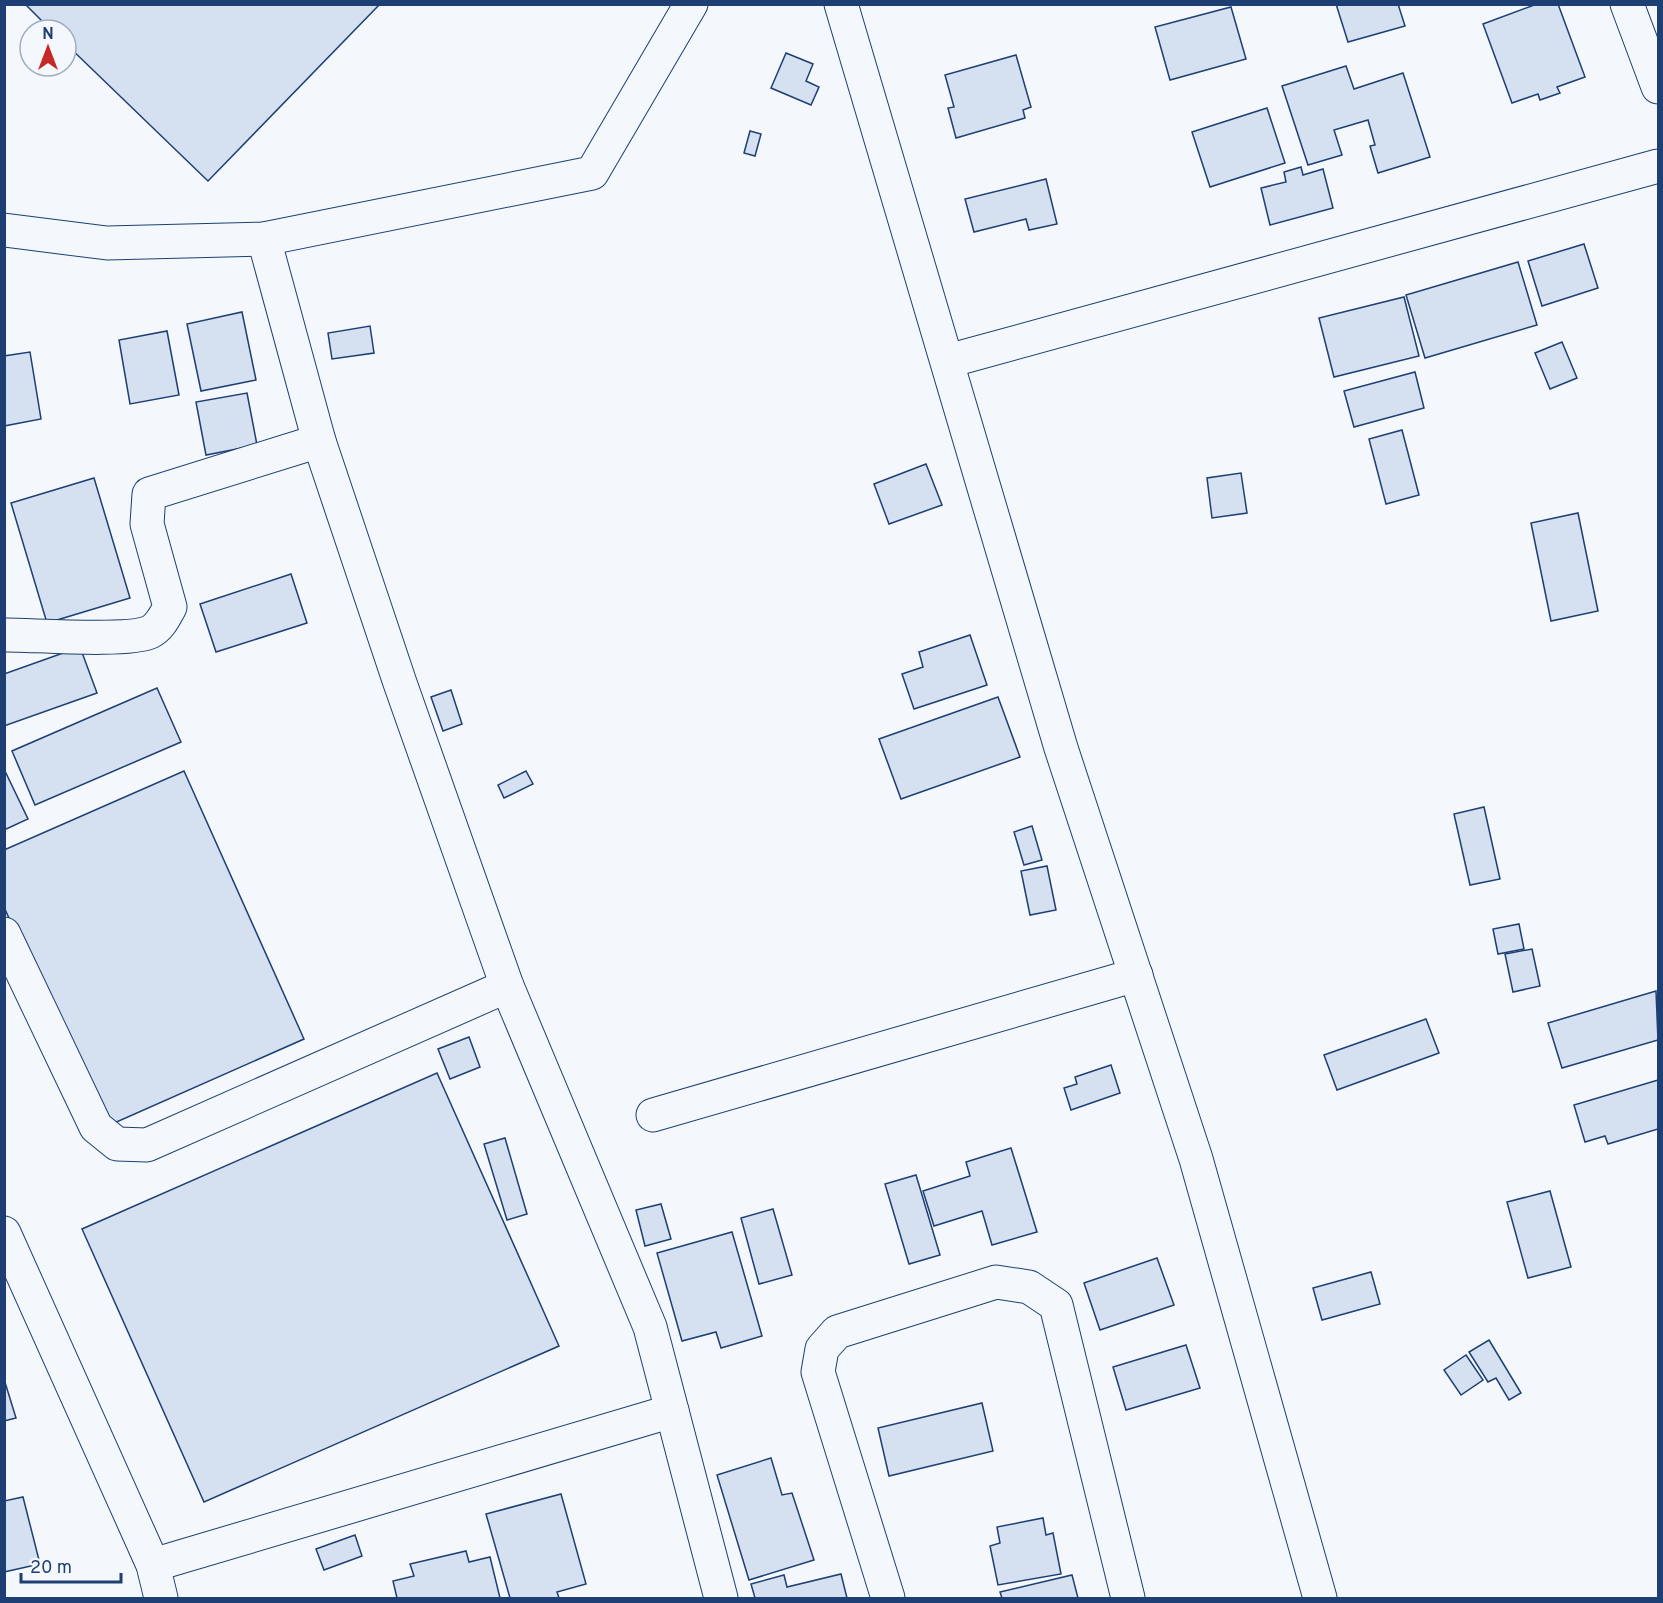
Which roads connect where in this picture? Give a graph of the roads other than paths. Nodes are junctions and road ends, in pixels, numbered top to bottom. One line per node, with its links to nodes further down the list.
1 (691, 4): 7 (street)
2 (841, 4): 8 (street)
3 (1627, 4): 4 (street)
4 (1659, 87)
5 (1659, 166): 8 (street)
6 (4, 230): 7 (street)
7 (264, 239): 9 (street)
8 (948, 361): 12 (street)
9 (319, 441): 10 (street); 13 (street)
10 (7, 635)
11 (4, 934): 13 (street)
12 (1136, 975): 14 (street); 22 (street)
13 (507, 986): 16 (street)
14 (653, 1115)
15 (4, 1233): 17 (street)
16 (672, 1411): 17 (street); 19 (street)
17 (153, 1565): 18 (street)
18 (161, 1599)
19 (721, 1599)
20 (888, 1599): 21 (street)
21 (1128, 1599)
22 (1320, 1599)

